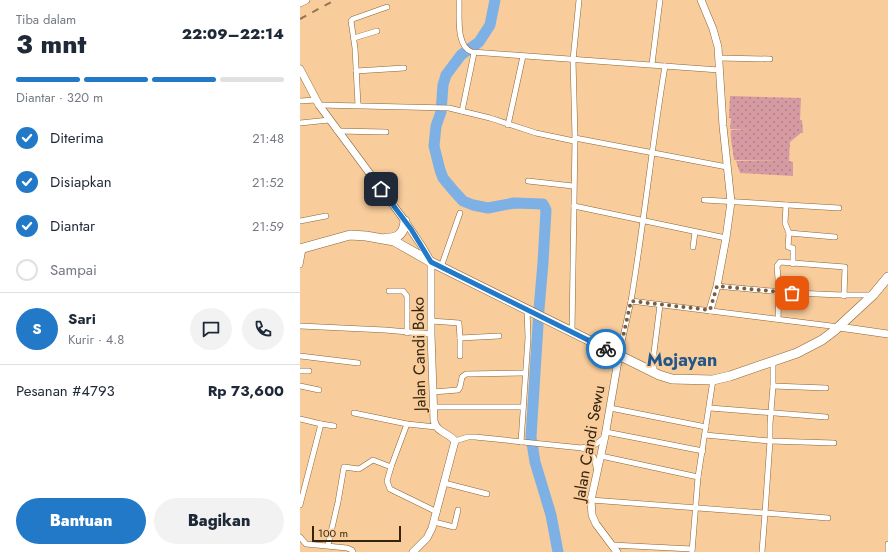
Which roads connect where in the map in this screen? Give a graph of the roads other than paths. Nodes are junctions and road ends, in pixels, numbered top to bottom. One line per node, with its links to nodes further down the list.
1 (306, 0): 6 (street)
2 (459, 0): 10 (street)
3 (579, 0): 14 (street)
4 (660, 0): 15 (street)
5 (701, 0): 12 (street)
6 (300, 3)
7 (387, 7): 9 (street)
8 (377, 32): 9 (street)
9 (354, 38): 20 (street)
10 (474, 53): 11 (street); 24 (street)
11 (522, 56): 14 (street); 27 (street)
12 (719, 58): 13 (street); 19 (street)
13 (770, 59)
14 (573, 60): 15 (street); 30 (street)
15 (652, 64): 16 (street)
16 (666, 66): 19 (street); 31 (street)
17 (404, 68): 20 (street)
18 (300, 70): 22 (street)
19 (719, 70): 32 (street)
20 (356, 71): 23 (street)
21 (300, 101): 22 (street)
22 (317, 103): 23 (street); 25 (street)
23 (358, 105): 24 (street)
24 (462, 111): 27 (street)
25 (329, 120): 26 (street); 28 (street)
26 (300, 123)
27 (508, 125): 30 (street)
28 (337, 131): 29 (street); 43 (street)
29 (386, 132)
30 (575, 140): 31 (street); 34 (street)
31 (653, 153): 32 (street); 44 (street)
32 (727, 167): 36 (street)
33 (528, 181): 34 (street)
34 (573, 186): 38 (street)
35 (704, 200): 36 (street)
36 (731, 202): 37 (street); 49 (street)
37 (786, 205): 39 (street); 46 (street)
38 (574, 206): 44 (street); 70 (street)
39 (839, 208)
40 (460, 213): 55 (street)
41 (326, 216): 42 (street)
42 (300, 221)
43 (405, 221): 48 (highway); 52 (street)
44 (644, 221): 45 (street); 62 (street)
45 (695, 232): 49 (street); 50 (street)
46 (790, 233): 47 (street); 53 (street)
47 (835, 237)
48 (381, 238): 51 (highway); 52 (highway)
49 (726, 238): 57 (street)
50 (693, 247)
51 (301, 249): 54 (street)
52 (431, 262): 55 (highway); 67 (street, Jalan Candi Boko)
53 (793, 264): 59 (street); 61 (street)
54 (300, 265)
55 (441, 267): 65 (highway)
56 (888, 277): 60 (highway)
57 (717, 286): 59 (street); 64 (street)
58 (389, 290): 71 (street)
59 (779, 292): 61 (street); 66 (street)
60 (873, 295): 61 (street); 69 (highway)
61 (844, 296)
62 (631, 301): 63 (street); 76 (street)
63 (660, 305): 64 (street); 83 (street)
64 (710, 310): 66 (street)
65 (531, 312): 70 (highway); 84 (street)
66 (778, 319): 69 (street)
67 (431, 321): 72 (street, Jalan Candi Boko); 75 (street)
68 (300, 326): 71 (street)
69 (839, 327): 73 (street); 80 (highway)
70 (572, 332): 76 (highway)
71 (407, 333): 72 (street)
72 (431, 334): 90 (street, Jalan Candi Boko)
73 (888, 334)
74 (499, 336): 75 (street)
75 (460, 338): 78 (street)
76 (619, 355): 83 (highway); 93 (street, Jalan Candi Sewu)
77 (300, 356): 79 (street)
78 (460, 356)
79 (358, 363)
80 (773, 363): 85 (highway); 87 (street)
81 (300, 371): 82 (street)
82 (309, 371)
83 (654, 372): 85 (highway)
84 (525, 373): 90 (street); 92 (street)
85 (713, 380): 94 (street)
86 (300, 386): 89 (street)
87 (773, 386): 88 (street); 96 (street)
88 (826, 388)
89 (318, 390)
90 (432, 392): 91 (street, Jalan Candi Boko)
91 (434, 407): 92 (street); 102 (street, Jalan Candi Boko)
92 (523, 407): 108 (street)
93 (610, 408): 103 (street); 104 (street, Jalan Candi Sewu)
94 (710, 408): 96 (street); 103 (street)
95 (354, 413): 100 (street)
96 (771, 413): 97 (street); 107 (street)
97 (826, 417)
98 (300, 419): 99 (street)
99 (322, 424): 101 (street); 117 (street)
100 (407, 424): 102 (street); 113 (street)
101 (334, 426)
102 (436, 427): 106 (street, Jalan Candi Boko)
103 (706, 427): 105 (street)
104 (606, 434): 110 (street); 111 (street); 112 (street, Jalan Candi Sewu)
105 (705, 435): 107 (street); 111 (street)
106 (455, 441): 108 (street); 116 (street)
107 (770, 441): 109 (street); 124 (street)
108 (524, 442): 110 (street)
109 (834, 443)
110 (582, 448): 114 (street)
111 (703, 451): 115 (street)
112 (601, 456): 114 (street, Jalan Candi Sewu); 115 (street)
113 (391, 467): 123 (street); 129 (street)
114 (596, 474): 119 (street, Jalan Candi Sewu)
115 (698, 477): 121 (street)
116 (444, 483): 118 (street); 123 (street)
117 (301, 493): 120 (street)
118 (487, 494)
119 (591, 500): 121 (street); 130 (street, Jalan Candi Sewu)
120 (300, 505)
121 (695, 508): 124 (street); 132 (street)
122 (458, 510): 126 (street)
123 (436, 512): 126 (street)
124 (765, 513): 125 (street); 135 (street)
125 (828, 518)
126 (434, 522): 131 (street)
127 (300, 538): 129 (street)
128 (888, 544): 136 (street)
129 (328, 545): 133 (street)
130 (612, 545): 132 (street); 134 (street, Jalan Candi Sewu)
131 (416, 549)
132 (692, 551)
133 (353, 552)
134 (617, 552)
135 (762, 552)
136 (888, 552)

